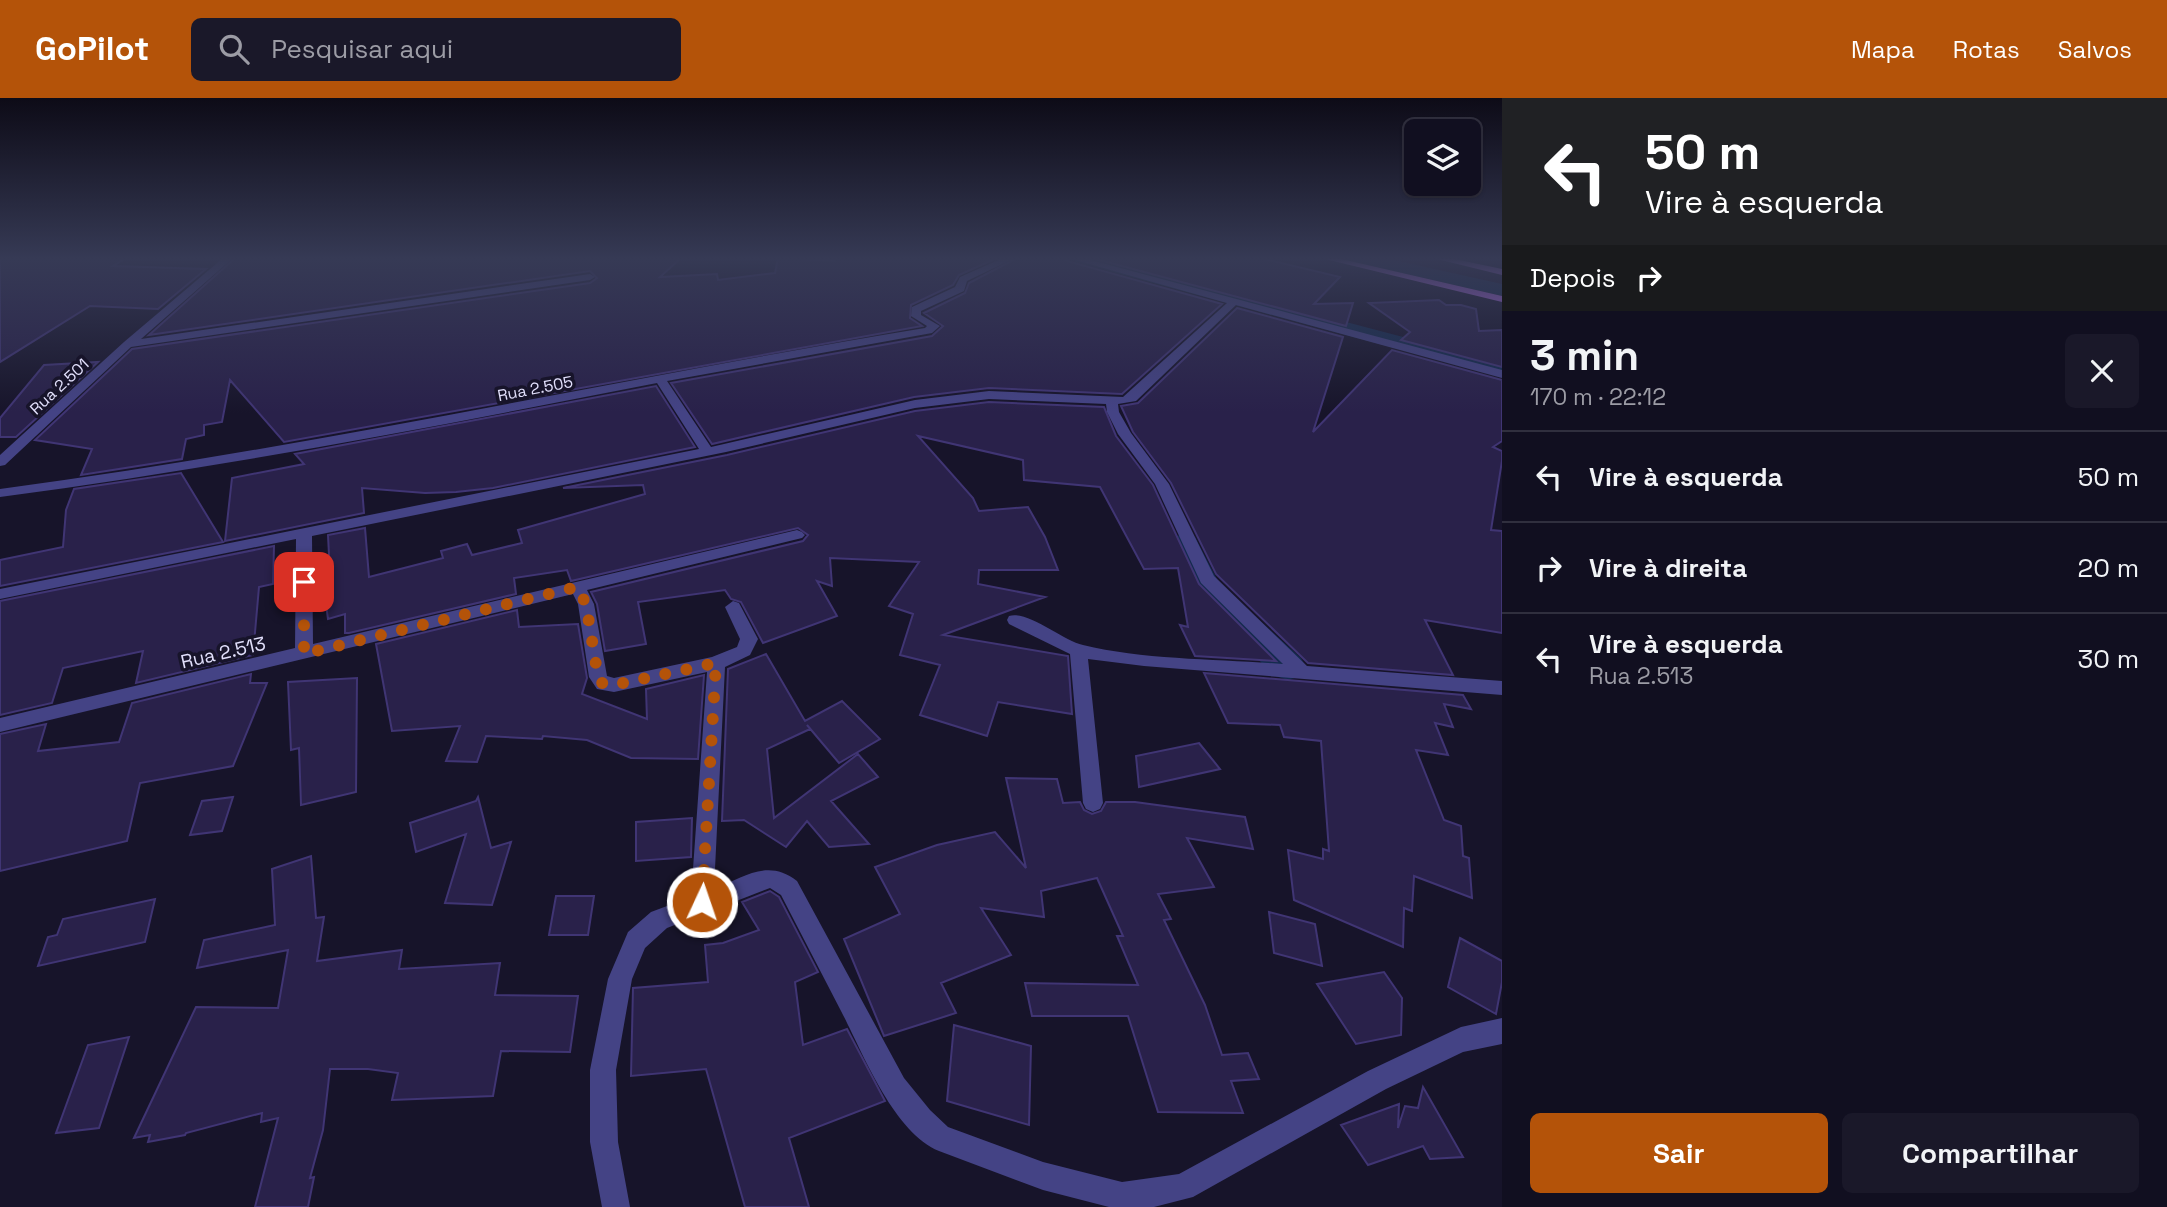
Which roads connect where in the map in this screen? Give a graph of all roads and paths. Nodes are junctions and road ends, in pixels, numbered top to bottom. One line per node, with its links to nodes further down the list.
1 (168, 310): 6 (street, Rua 2.501)
2 (364, 310): 6 (street)
3 (916, 310): 8 (street, Rua 2.505)
4 (1226, 310): 9 (street)
5 (1263, 310): 7 (street)
6 (128, 344): 11 (street, Rua 2.501)
7 (1502, 374)
8 (660, 379): 10 (street); 12 (street, Rua 2.505)
9 (1112, 402): 10 (street); 22 (street)
10 (707, 452): 13 (street)
11 (2, 458)
12 (0, 493)
13 (304, 533): 16 (street); 20 (street)
14 (797, 535): 15 (street, Rua 2.513)
15 (577, 587): 20 (street, Rua 2.513); 21 (street)
16 (0, 594)
17 (733, 607): 21 (street)
18 (1016, 620): 19 (street)
19 (1078, 651): 22 (street); 25 (street)
20 (304, 654): 24 (street, Rua 2.513)
21 (716, 663): 26 (street)
22 (1302, 672): 23 (street)
23 (1502, 688)
24 (0, 725)
25 (1093, 803)
26 (702, 902): 27 (street); 28 (street)
27 (1502, 1031)
28 (616, 1207)

